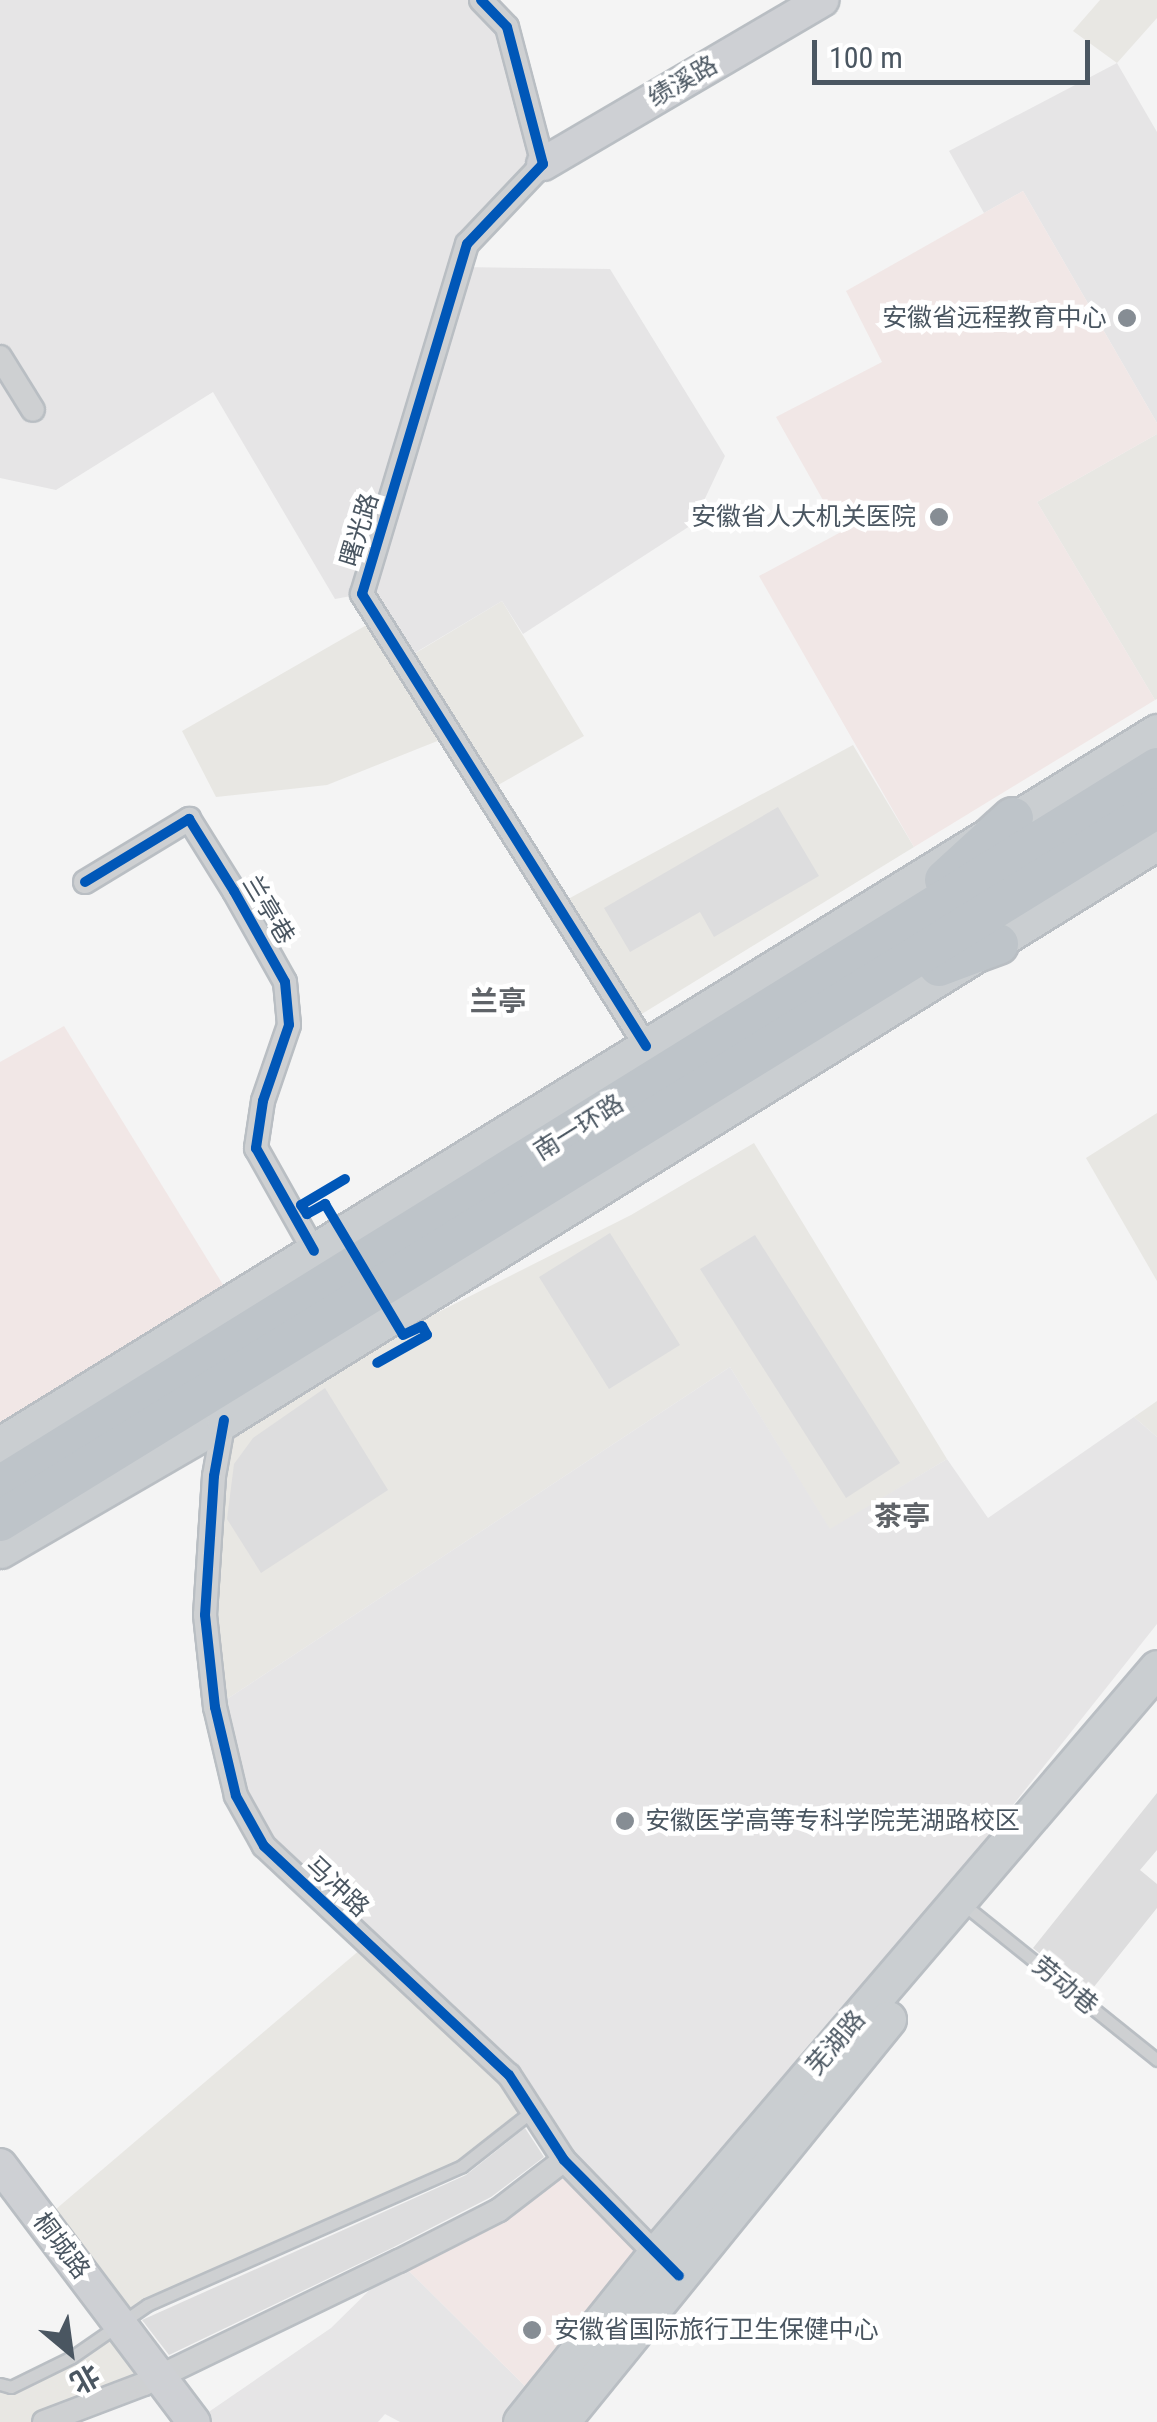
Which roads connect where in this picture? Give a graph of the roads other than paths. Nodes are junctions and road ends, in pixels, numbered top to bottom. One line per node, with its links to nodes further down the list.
1 (481, 0): 3 (street)
2 (823, 0): 3 (street, 绩溪路)
3 (543, 164): 14 (street, 曙光路)
4 (0, 357): 5 (street)
5 (32, 410)
6 (1157, 732): 9 (main road)
7 (1157, 768): 12 (highway, 南一环路)
8 (1157, 808): 12 (highway, 南一环路)
9 (1013, 818): 13 (highway); 14 (main road)
10 (1157, 842): 12 (main road)
11 (85, 882): 15 (street, 兰亭巷)
12 (979, 919): 13 (highway, 南一环路); 16 (main road); 19 (highway, 南一环路)
13 (868, 949): 18 (highway, 南一环路)
14 (646, 1046): 15 (main road)
15 (314, 1251): 17 (main road)
16 (224, 1420): 20 (main road); 25 (street, 马冲路)
17 (0, 1444)
18 (0, 1486)
19 (0, 1521)
20 (0, 1550)
21 (1157, 1668): 29 (main road, 芜湖路)
22 (1157, 1701): 23 (main road, 芜湖路)
23 (974, 1912): 24 (lane, 劳动巷); 29 (main road, 芜湖路)
24 (1157, 2060)
25 (532, 2111): 26 (street, 马冲路); 30 (lane)
26 (564, 2160): 29 (street, 马冲路); 31 (street)
27 (0, 2165): 30 (street, 桐城路)
28 (0, 2189): 30 (street, 桐城路)
29 (667, 2266): 36 (main road, 芜湖路); 37 (main road, 芜湖路)
30 (113, 2328): 31 (street, 桐城路); 32 (lane)
31 (152, 2380): 33 (street); 34 (street, 桐城路); 35 (street, 桐城路)
32 (0, 2384)
33 (44, 2422)
34 (170, 2422)
35 (194, 2422)
36 (521, 2422)
37 (561, 2422)

